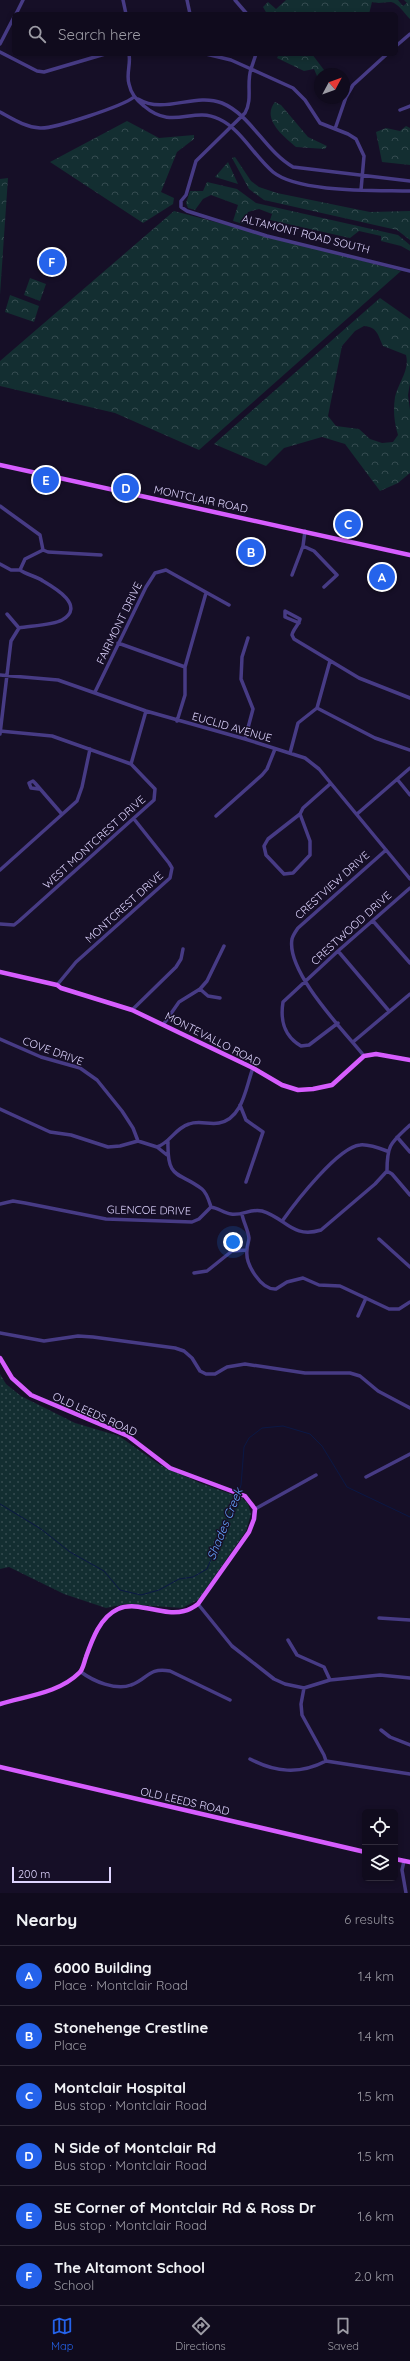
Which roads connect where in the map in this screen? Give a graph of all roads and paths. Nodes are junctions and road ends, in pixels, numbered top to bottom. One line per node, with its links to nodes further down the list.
1 (23, 0): 5 (street)
2 (123, 0): 6 (street)
3 (187, 0): 7 (street)
4 (235, 0): 8 (street)
5 (17, 12)
6 (126, 12)
7 (190, 12)
8 (245, 12)
9 (12, 21): 11 (street)
10 (410, 34): 12 (street)
11 (0, 44)
12 (398, 44)
13 (0, 52): 14 (street)
14 (98, 56)
15 (129, 56): 20 (street)
16 (214, 56): 19 (street)
17 (255, 56): 19 (street)
18 (385, 56): 26 (street)
19 (251, 69): 24 (street); 26 (street)
20 (134, 97): 23 (street); 24 (street); 25 (street)
21 (410, 106): 22 (street)
22 (400, 110)
23 (0, 112)
24 (241, 117): 25 (street); 27 (street)
25 (231, 127): 29 (street); 31 (street, ALTAMONT ROAD SOUTH)
26 (335, 129): 27 (street)
27 (363, 175): 28 (street); 29 (street)
28 (410, 181)
29 (361, 190): 30 (street)
30 (410, 191)
31 (410, 271)
32 (0, 465): 34 (main road, MONTCLAIR ROAD)
33 (0, 506): 36 (street)
34 (305, 531): 35 (street); 38 (main road, MONTCLAIR ROAD)
35 (303, 546): 41 (street); 42 (street)
36 (43, 550): 37 (street); 40 (street)
37 (101, 555)
38 (410, 555)
39 (0, 564): 40 (street)
40 (20, 570): 47 (street)
41 (292, 575)
42 (324, 587)
43 (206, 593): 44 (street, FAIRMONT DRIVE); 49 (street, FAIRMONT DRIVE); 51 (street)
44 (229, 605)
45 (7, 614): 47 (street)
46 (299, 623): 46 (street); 50 (street)
47 (19, 628): 53 (street)
48 (248, 638): 60 (street)
49 (118, 643): 51 (street); 54 (street, FAIRMONT DRIVE)
50 (330, 661): 55 (street); 56 (street)
51 (185, 667): 58 (street)
52 (0, 675): 53 (street, EUCLID AVENUE)
53 (6, 676): 54 (street, EUCLID AVENUE); 59 (street)
54 (95, 692): 57 (street, EUCLID AVENUE)
55 (410, 698)
56 (317, 708): 63 (street); 64 (street)
57 (146, 711): 58 (street, EUCLID AVENUE); 65 (street)
58 (177, 720): 60 (street, EUCLID AVENUE)
59 (0, 732): 61 (street)
60 (245, 739): 62 (street, EUCLID AVENUE)
61 (90, 749): 65 (street); 71 (street)
62 (274, 749): 64 (street, EUCLID AVENUE); 74 (street)
63 (410, 750)
64 (290, 753): 68 (street, EUCLID AVENUE)
65 (131, 764): 75 (street, WEST MONTCREST DRIVE)
66 (410, 768): 67 (street)
67 (397, 779): 70 (street); 73 (street)
68 (330, 784): 72 (street); 73 (street, EUCLID AVENUE)
69 (39, 789): 71 (street)
70 (410, 795)
71 (61, 813): 77 (street)
72 (300, 814): 72 (street)
73 (356, 814): 76 (street, EUCLID AVENUE)
74 (216, 816)
75 (134, 819): 81 (street, WEST MONTCREST DRIVE); 88 (street, MONTCREST DRIVE)
76 (386, 850): 78 (street, EUCLID AVENUE); 87 (street, CRESTVIEW DRIVE)
77 (0, 870)
78 (410, 879)
79 (410, 888): 80 (street, CRESTWOOD DRIVE)
80 (373, 921): 84 (street, CRESTWOOD DRIVE); 85 (street)
81 (0, 924)
82 (224, 946): 89 (street)
83 (183, 949): 92 (street)
84 (338, 951): 87 (street, CRESTWOOD DRIVE); 93 (street)
85 (410, 964)
86 (0, 972): 88 (main road, MONTEVALLO ROAD)
87 (304, 982): 94 (street, CRESTVIEW DRIVE); 94 (street, CRESTWOOD DRIVE)
88 (56, 985): 92 (main road, MONTEVALLO ROAD)
89 (200, 989): 91 (street); 95 (street)
90 (410, 994): 93 (street)
91 (220, 998)
92 (132, 1010): 95 (main road, MONTEVALLO ROAD)
93 (389, 1011): 97 (street)
94 (338, 1023): 97 (street, CRESTVIEW DRIVE)
95 (163, 1024): 100 (main road, MONTEVALLO ROAD)
96 (0, 1039): 105 (street, COVE DRIVE)
97 (353, 1042): 98 (street, CRESTVIEW DRIVE)
98 (364, 1056): 99 (main road); 100 (main road, MONTEVALLO ROAD)
99 (410, 1060)
100 (253, 1068): 101 (street)
101 (240, 1105): 106 (street); 112 (street)
102 (0, 1109): 105 (street)
103 (410, 1125): 104 (street)
104 (397, 1137): 108 (street); 109 (street)
105 (138, 1141): 107 (street)
106 (168, 1142): 107 (street); 110 (street)
107 (157, 1147): 110 (street)
108 (387, 1150): 111 (street); 117 (street)
109 (410, 1152)
110 (167, 1155): 115 (street)
111 (387, 1171): 113 (street); 117 (street)
112 (246, 1182)
113 (410, 1194)
114 (0, 1204): 115 (street, GLENCOE DRIVE)
115 (211, 1207): 116 (street)
116 (242, 1214): 117 (street); 119 (street)
117 (283, 1220)
118 (379, 1238): 120 (street)
119 (246, 1250): 121 (street); 122 (street)
120 (410, 1266)
121 (194, 1273)
122 (366, 1298): 123 (street); 124 (street)
123 (410, 1302)
124 (358, 1316)
125 (0, 1333): 127 (street)
126 (0, 1358): 131 (main road, OLD LEEDS ROAD)
127 (410, 1408)
128 (410, 1454): 130 (street)
129 (316, 1475): 131 (street)
130 (366, 1477)
131 (255, 1509): 132 (main road)
132 (198, 1604): 136 (main road); 139 (street)
133 (379, 1618): 134 (street)
134 (410, 1620)
135 (288, 1640): 138 (street)
136 (81, 1672): 140 (street); 141 (main road)
137 (410, 1678): 138 (street)
138 (330, 1680): 139 (street)
139 (304, 1688): 145 (street)
140 (230, 1700)
141 (0, 1704)
142 (381, 1730): 143 (street)
143 (410, 1745)
144 (250, 1759): 145 (street)
145 (326, 1761): 147 (street)
146 (0, 1767): 148 (main road, OLD LEEDS ROAD)
147 (410, 1774)
148 (362, 1851)
149 (398, 1860): 150 (main road)
150 (404, 1861): 151 (main road); 152 (street)
151 (410, 1862)
152 (406, 1893)

